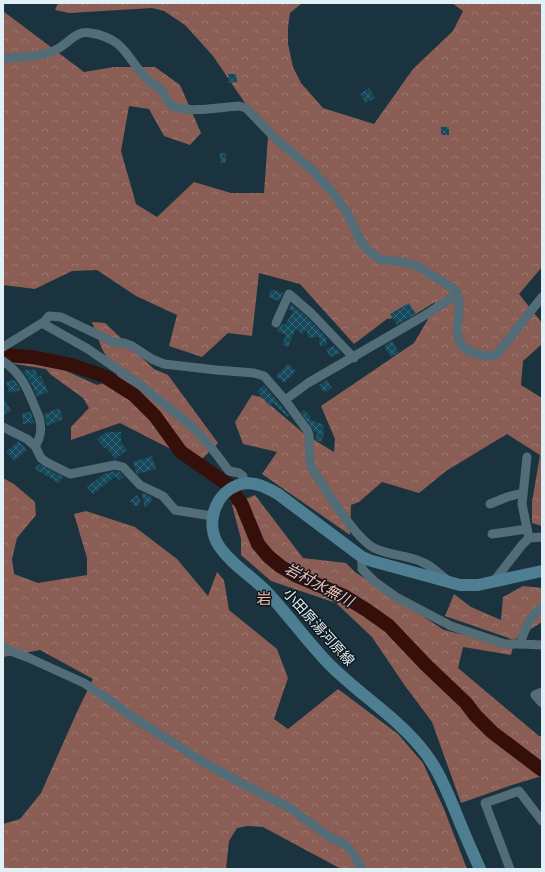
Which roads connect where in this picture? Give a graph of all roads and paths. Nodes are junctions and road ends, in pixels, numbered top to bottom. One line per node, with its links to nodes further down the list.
1 (3, 58): 2 (street)
2 (458, 294): 3 (street); 7 (street)
3 (542, 297)
4 (43, 323): 6 (street); 11 (street); 15 (street)
5 (276, 323): 7 (street)
6 (3, 348)
7 (354, 358): 11 (street)
8 (3, 361): 10 (street)
9 (3, 369): 10 (street)
10 (13, 369): 13 (street)
11 (285, 400): 25 (street)
12 (3, 427): 13 (street)
13 (35, 446): 18 (street)
14 (527, 457): 16 (street)
15 (240, 485): 18 (main road); 22 (main road)
16 (523, 493): 17 (street); 19 (street)
17 (490, 504)
18 (212, 516): 34 (main road, 小田原湯河原線)
19 (528, 533): 20 (street); 21 (street); 24 (street)
20 (492, 534)
21 (542, 537)
22 (362, 556): 25 (main road); 27 (street)
23 (542, 571): 24 (main road)
24 (494, 581): 25 (main road)
25 (452, 584)
26 (542, 608): 27 (street)
27 (520, 644): 28 (street)
28 (542, 645)
29 (3, 648): 33 (street)
30 (542, 692): 31 (street)
31 (542, 703)
32 (542, 821): 35 (street)
33 (362, 869)
34 (480, 869)
35 (510, 869)

